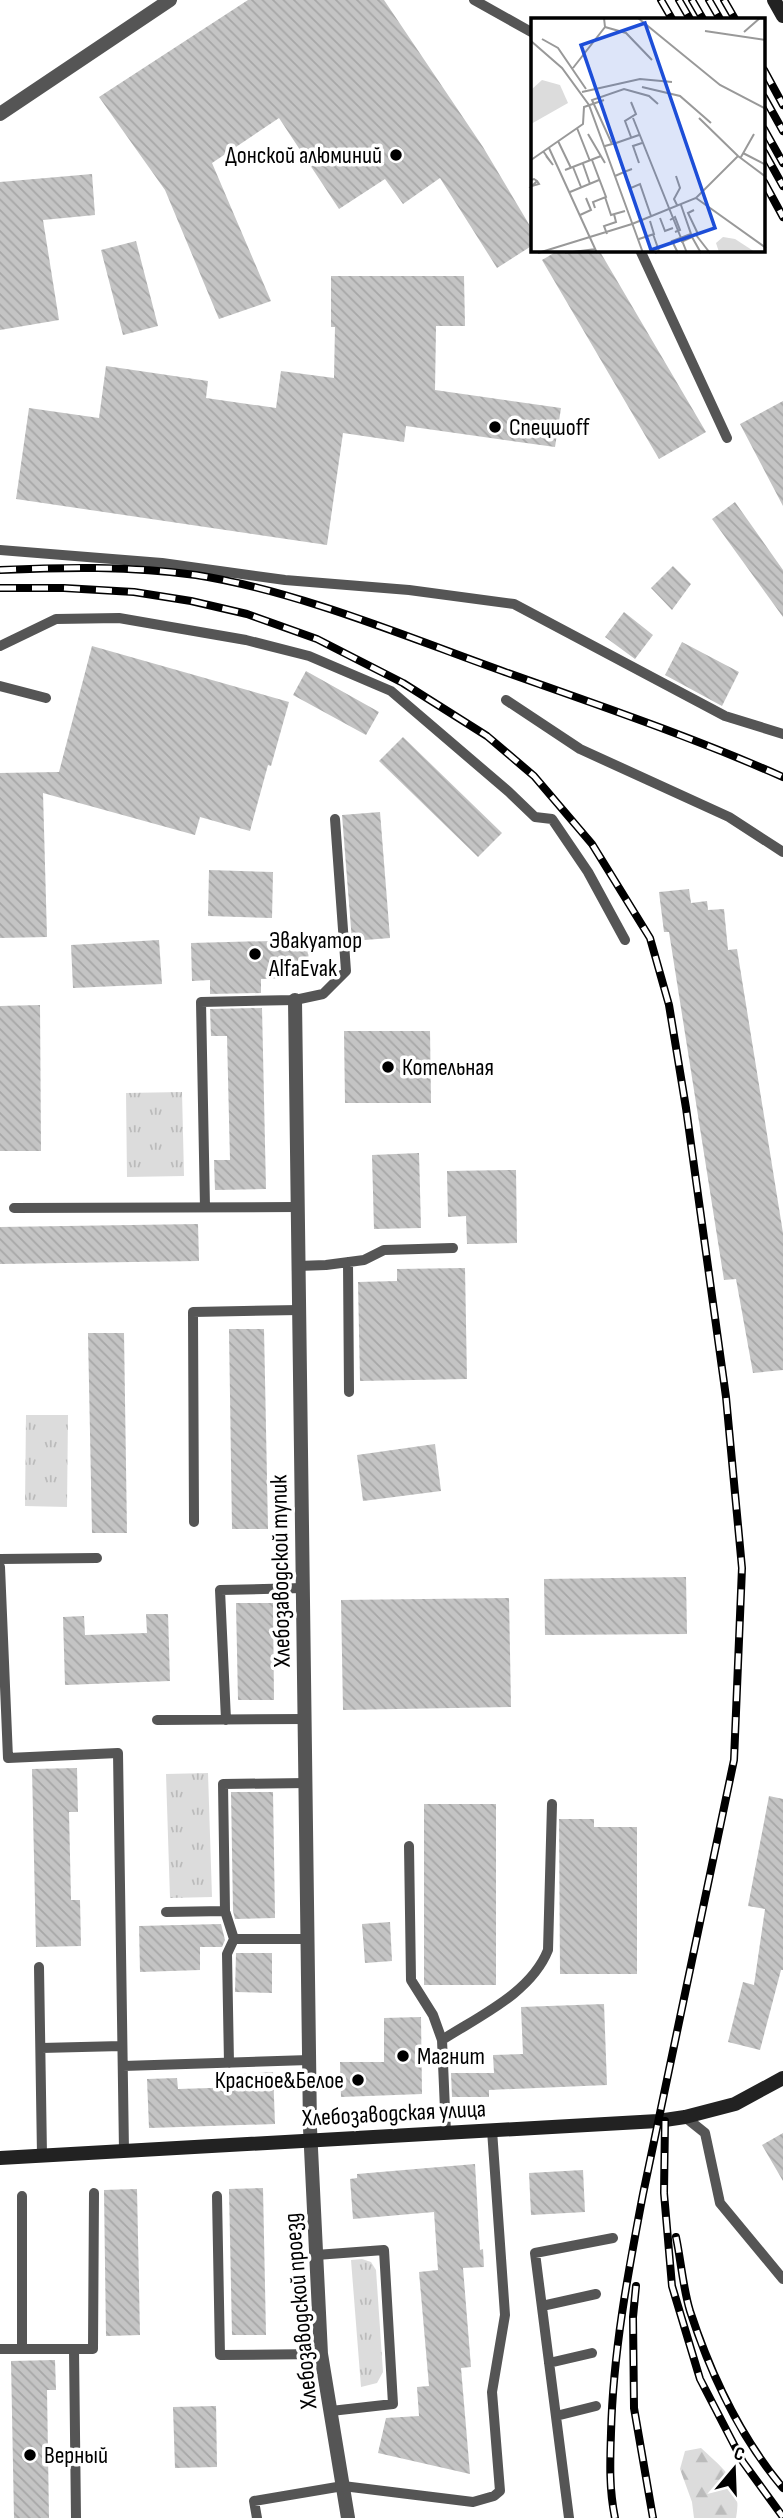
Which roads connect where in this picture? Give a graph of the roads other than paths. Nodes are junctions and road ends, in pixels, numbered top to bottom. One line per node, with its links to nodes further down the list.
1 (170, 0): 6 (street)
2 (474, 0): 5 (lane)
3 (774, 0): 4 (main road)
4 (783, 16)
5 (531, 32)
6 (0, 114)
7 (641, 252): 8 (lane)
8 (727, 438)
9 (0, 550): 14 (lane)
10 (0, 646): 17 (lane)
11 (0, 686): 12 (lane)
12 (46, 698)
13 (506, 700): 16 (lane)
14 (783, 734)
15 (335, 819): 18 (lane)
16 (783, 852)
17 (625, 940)
18 (295, 1000): 19 (lane); 20 (street, Хлебозаводской тупик)
19 (205, 1207): 20 (lane); 21 (lane)
20 (298, 1207): 24 (street, Хлебозаводской тупик)
21 (14, 1208)
22 (453, 1248): 23 (lane)
23 (348, 1262): 24 (lane); 26 (lane)
24 (298, 1266): 25 (street, Хлебозаводской тупик)
25 (299, 1310): 27 (lane); 31 (street, Хлебозаводской тупик)
26 (349, 1392)
27 (194, 1521)
28 (0, 1559): 29 (lane)
29 (97, 1559)
30 (0, 1566): 44 (lane)
31 (303, 1588): 32 (street, Хлебозаводской тупик); 34 (lane)
32 (305, 1719): 34 (lane); 35 (street, Хлебозаводской тупик)
33 (157, 1720): 34 (lane)
34 (226, 1720)
35 (306, 1783): 38 (lane); 41 (street, Хлебозаводской тупик)
36 (552, 1804): 43 (lane)
37 (409, 1846): 43 (lane)
38 (225, 1911): 39 (lane); 40 (lane)
39 (166, 1912)
40 (234, 1939): 41 (lane); 47 (lane)
41 (306, 1939): 46 (street, Хлебозаводской тупик)
42 (39, 1967): 45 (lane)
43 (442, 2040): 52 (lane)
44 (122, 2046): 45 (lane); 48 (lane)
45 (41, 2048): 55 (lane)
46 (309, 2060): 47 (lane); 53 (street, Хлебозаводской тупик)
47 (229, 2063): 48 (lane)
48 (123, 2066): 54 (lane)
49 (783, 2078): 50 (main road, Хлебозаводская улица)
50 (685, 2118): 51 (main road, Хлебозаводская улица); 62 (lane)
51 (492, 2130): 52 (main road, Хлебозаводская улица); 74 (lane)
52 (446, 2133): 53 (main road, Хлебозаводская улица)
53 (311, 2141): 54 (main road, Хлебозаводская улица); 61 (street, Хлебозаводской проезд)
54 (124, 2151): 55 (main road, Хлебозаводская улица)
55 (42, 2155): 56 (main road, Хлебозаводская улица)
56 (0, 2158)
57 (94, 2193): 67 (lane)
58 (22, 2196): 66 (lane)
59 (217, 2196): 69 (lane)
60 (613, 2238): 64 (lane)
61 (316, 2255): 69 (street, Хлебозаводской проезд); 72 (lane)
62 (783, 2279)
63 (596, 2294): 64 (lane)
64 (542, 2306): 70 (lane)
65 (0, 2349): 66 (lane)
66 (22, 2349): 67 (lane)
67 (74, 2349): 75 (lane)
68 (592, 2353): 70 (lane)
69 (321, 2354): 72 (street, Хлебозаводской проезд)
70 (549, 2363): 73 (lane)
71 (596, 2406): 73 (lane)
72 (331, 2411): 74 (street, Хлебозаводской проезд)
73 (556, 2416): 78 (lane)
74 (343, 2486): 76 (lane); 77 (street, Хлебозаводской проезд)
75 (76, 2518)
76 (257, 2518)
77 (348, 2518)
78 (569, 2518)

